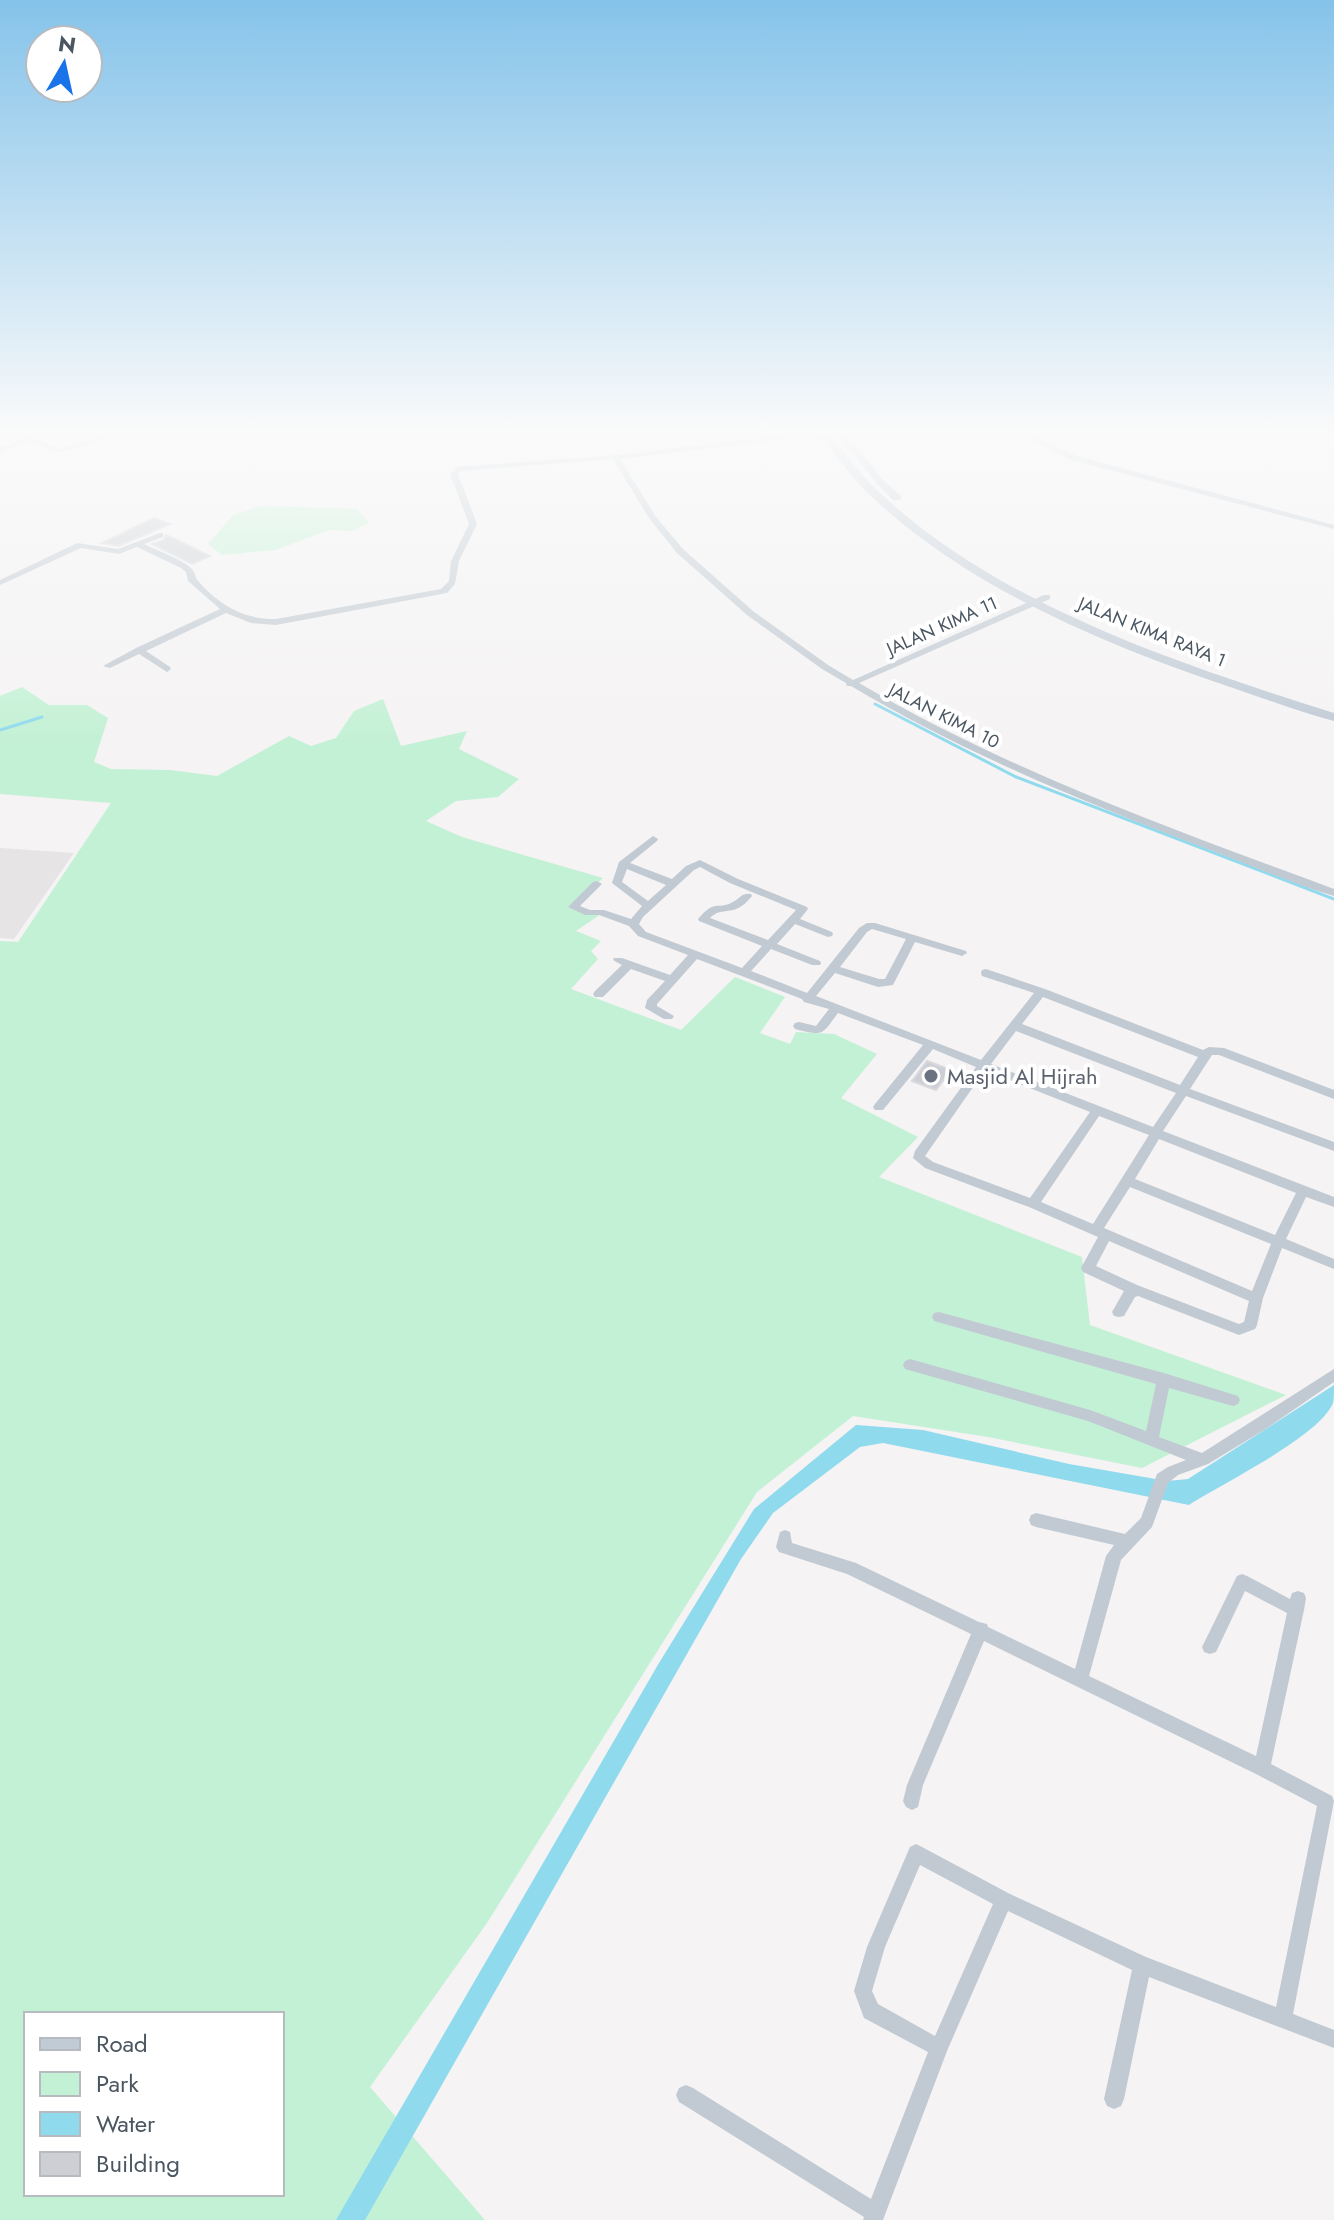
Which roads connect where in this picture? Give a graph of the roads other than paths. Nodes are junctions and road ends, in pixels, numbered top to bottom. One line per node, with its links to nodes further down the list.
1 (157, 537): 6 (street)
2 (467, 537): 9 (street)
3 (670, 537): 13 (street, JALAN KIMA 10)
4 (928, 537): 8 (main road, JALAN KIMA RAYA 1)
5 (945, 537): 8 (main road)
6 (139, 545): 7 (street); 9 (street)
7 (0, 583)
8 (1042, 600): 13 (street, JALAN KIMA 11); 14 (main road); 15 (main road, JALAN KIMA RAYA 1)
9 (225, 610): 10 (street)
10 (139, 650): 11 (street); 12 (street)
11 (107, 666)
12 (167, 669)
13 (850, 684): 20 (street, JALAN KIMA 10)
14 (1334, 709)
15 (1334, 717)
16 (653, 839): 17 (street)
17 (623, 864): 19 (street); 22 (street)
18 (597, 884): 24 (street)
19 (674, 884): 22 (street); 23 (street)
20 (1334, 893)
21 (747, 896): 27 (street)
22 (649, 906): 24 (street)
23 (794, 920): 25 (street); 27 (street)
24 (633, 924): 29 (street)
25 (828, 934)
26 (912, 937): 28 (street); 31 (street); 31 (street)
27 (770, 945): 30 (street); 32 (street)
28 (962, 953)
29 (695, 954): 32 (street); 34 (street)
30 (816, 963)
31 (832, 968): 37 (street)
32 (743, 973): 37 (street)
33 (986, 973): 35 (street)
34 (673, 980): 36 (street); 39 (street)
35 (1041, 992): 41 (street); 43 (street)
36 (599, 994)
37 (808, 999): 38 (street)
38 (835, 1009): 40 (street); 42 (street)
39 (668, 1016)
40 (799, 1026)
41 (1015, 1026): 44 (street); 45 (street)
42 (931, 1044): 44 (street); 47 (street)
43 (1205, 1055): 45 (street); 46 (street)
44 (983, 1065): 48 (street); 54 (street)
45 (1183, 1091): 49 (street); 50 (street)
46 (1334, 1095)
47 (879, 1107)
48 (1097, 1110): 49 (street); 54 (street)
49 (1156, 1133): 51 (street); 52 (street)
50 (1334, 1147)
51 (1127, 1181): 55 (street); 56 (street)
52 (1303, 1191): 53 (street); 56 (street)
53 (1334, 1202)
54 (1033, 1204): 55 (street)
55 (1101, 1232): 58 (street); 59 (street)
56 (1278, 1242): 57 (street); 59 (street)
57 (1334, 1264)
58 (1134, 1290): 59 (street); 60 (street)
59 (1256, 1298)
60 (1119, 1312)
61 (939, 1317): 64 (street)
62 (910, 1365): 66 (street)
63 (1334, 1375): 67 (street)
64 (1164, 1379): 65 (street); 66 (street)
65 (1233, 1400)
66 (1151, 1440): 67 (street)
67 (1203, 1460): 70 (street)
68 (1036, 1520): 70 (street)
69 (785, 1537): 71 (street)
70 (1128, 1542): 73 (street)
71 (981, 1629): 73 (street); 75 (street)
72 (1210, 1647): 74 (street)
73 (1080, 1679): 74 (street)
74 (1262, 1768): 76 (street)
75 (912, 1801)
76 (1330, 1804): 79 (street)
77 (1004, 1900): 78 (street); 81 (street); 81 (street)
78 (1142, 1965): 79 (street); 83 (street)
79 (1283, 2020): 80 (street)
80 (1334, 2039)
81 (939, 2048): 84 (street)
82 (686, 2095): 84 (street)
83 (1114, 2099)
84 (874, 2217)

